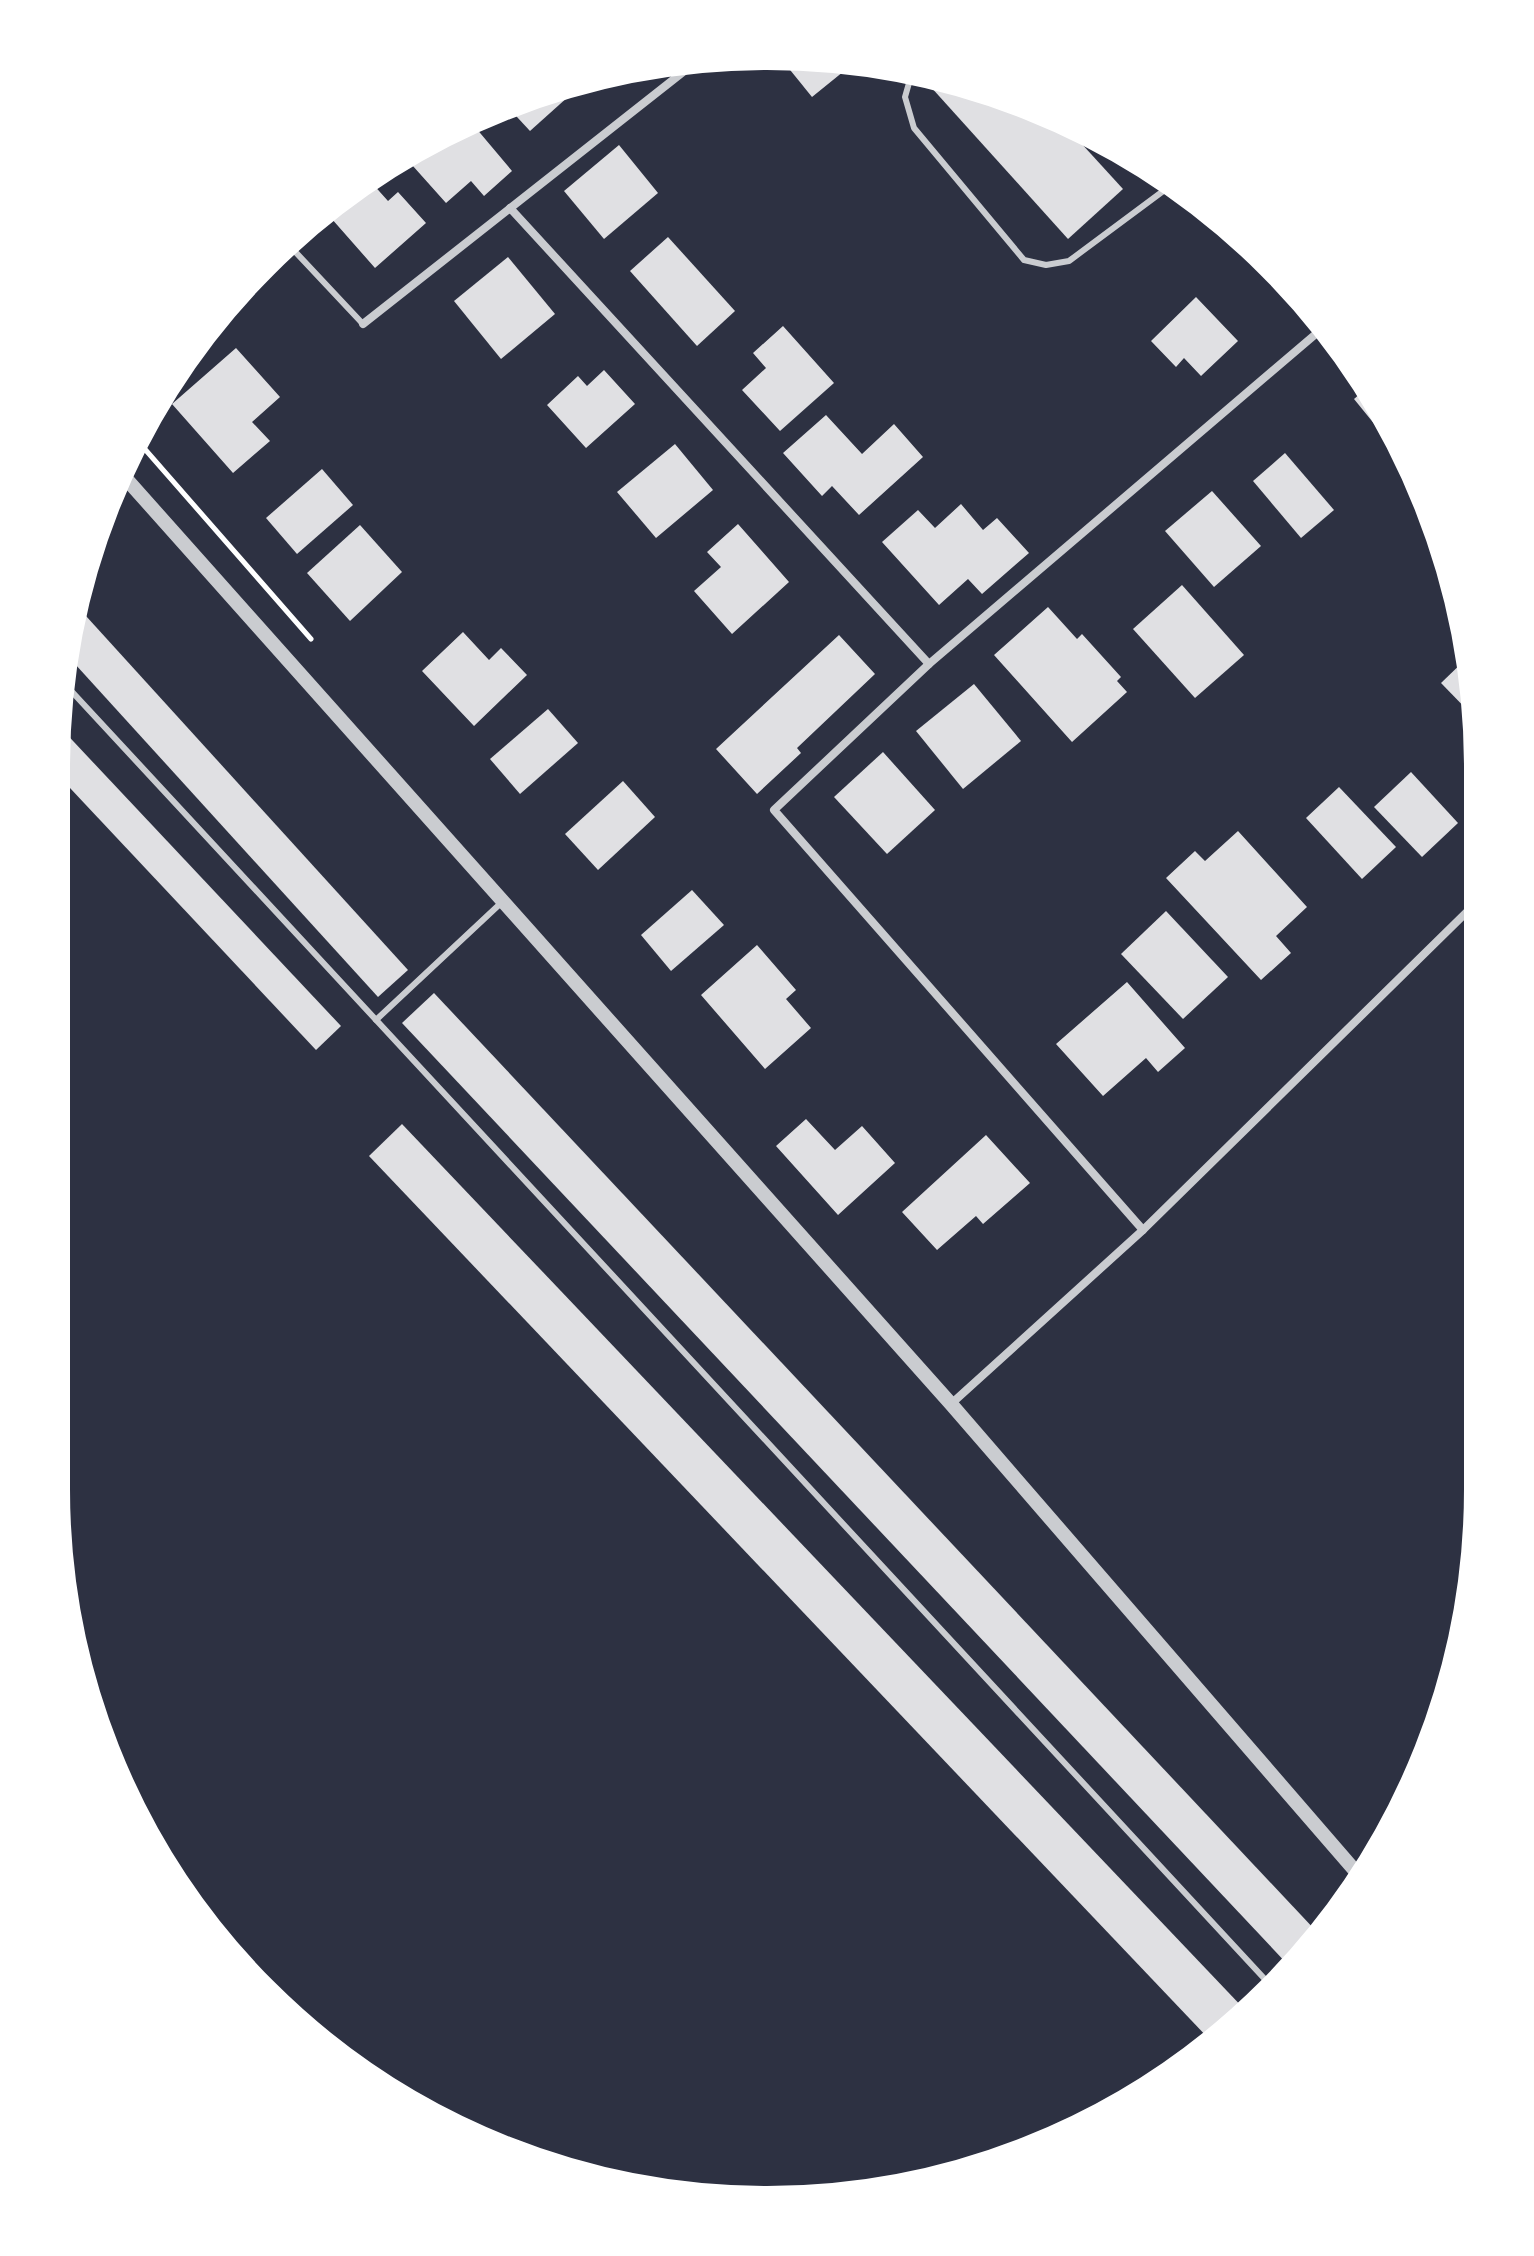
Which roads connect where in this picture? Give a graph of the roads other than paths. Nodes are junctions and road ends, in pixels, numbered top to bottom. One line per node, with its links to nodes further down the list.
1 (681, 73): 4 (street)
2 (909, 83): 3 (lane)
3 (1163, 191)
4 (510, 208): 6 (street); 9 (street)
5 (295, 252): 6 (lane)
6 (363, 324)
7 (1316, 334): 9 (street)
8 (129, 482): 11 (street)
9 (929, 664): 14 (street)
10 (72, 692): 13 (lane)
11 (504, 900): 13 (lane); 15 (street)
12 (1466, 913): 14 (street)
13 (376, 1020): 17 (lane)
14 (1143, 1230): 15 (street)
15 (951, 1404): 16 (street)
16 (1353, 1869)
17 (1265, 1979)

